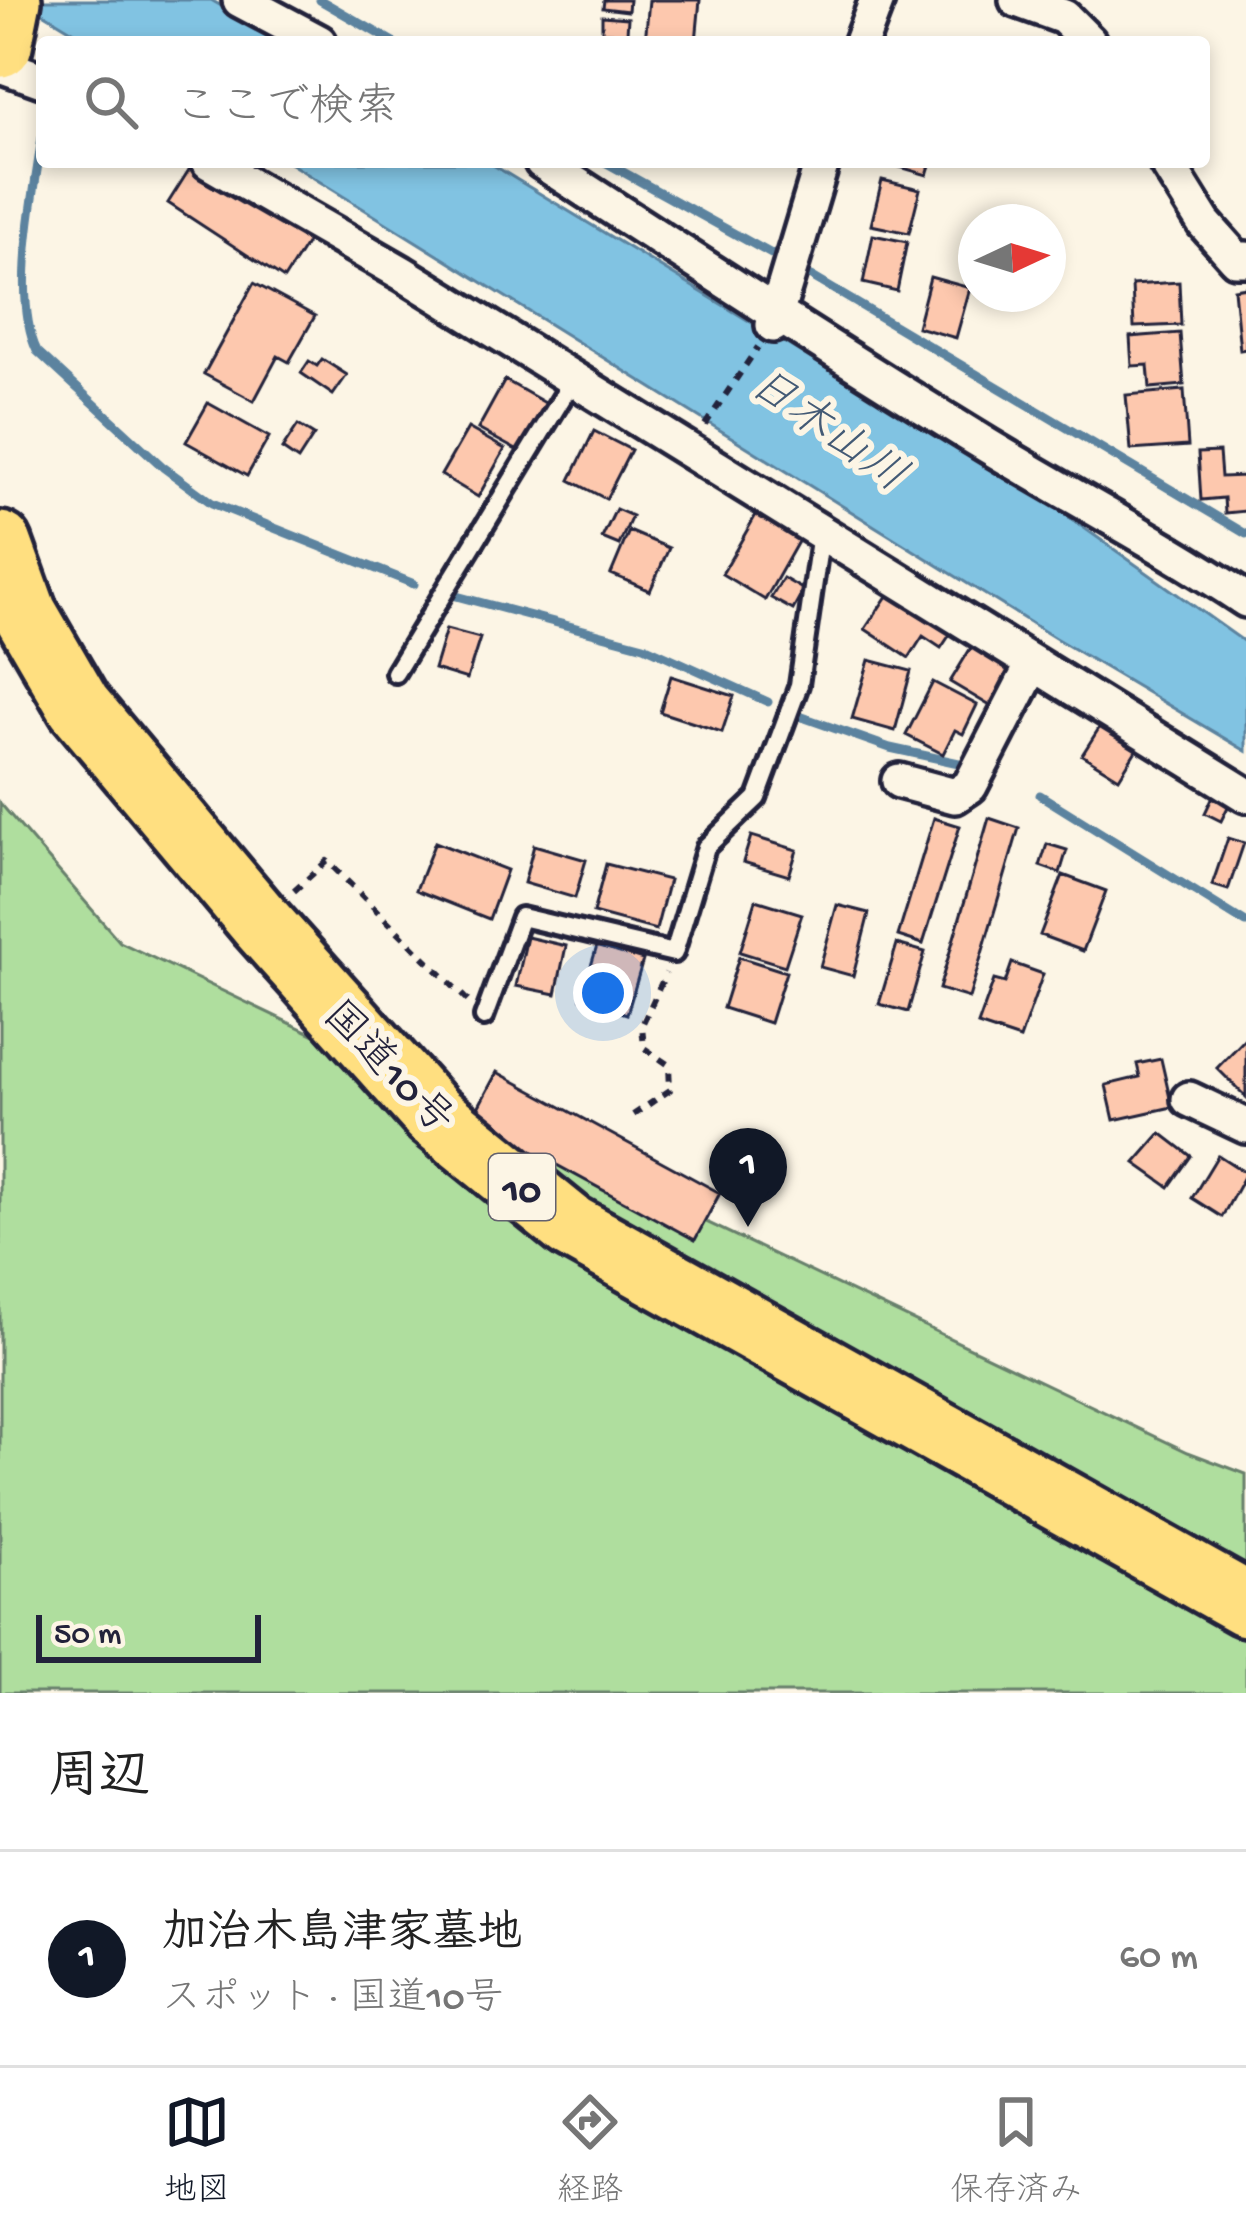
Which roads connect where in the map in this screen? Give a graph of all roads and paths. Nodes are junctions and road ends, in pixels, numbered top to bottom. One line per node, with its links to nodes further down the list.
1 (240, 0): 4 (street)
2 (877, 0): 5 (street)
3 (1016, 0): 6 (street)
4 (309, 36)
5 (863, 36)
6 (1083, 36)
7 (0, 65): 8 (street)
8 (36, 78)
9 (218, 168): 15 (street)
10 (551, 168): 14 (street)
11 (820, 168): 14 (street)
12 (1170, 168): 13 (street)
13 (1246, 259)
14 (775, 320): 16 (path); 19 (street)
15 (573, 380): 17 (street); 21 (lane)
16 (697, 436)
17 (821, 533): 20 (street); 25 (lane)
18 (0, 544): 24 (highway, 国道10号 / 10)
19 (1246, 600)
20 (1034, 664): 22 (street); 23 (street)
21 (395, 673)
22 (899, 781)
23 (1246, 795)
24 (261, 923): 26 (path); 30 (highway, 国道10号 / 10)
25 (674, 953): 26 (lane); 28 (path)
26 (484, 1017)
27 (1189, 1099): 29 (street)
28 (633, 1115)
29 (1246, 1126)
30 (1246, 1604)

